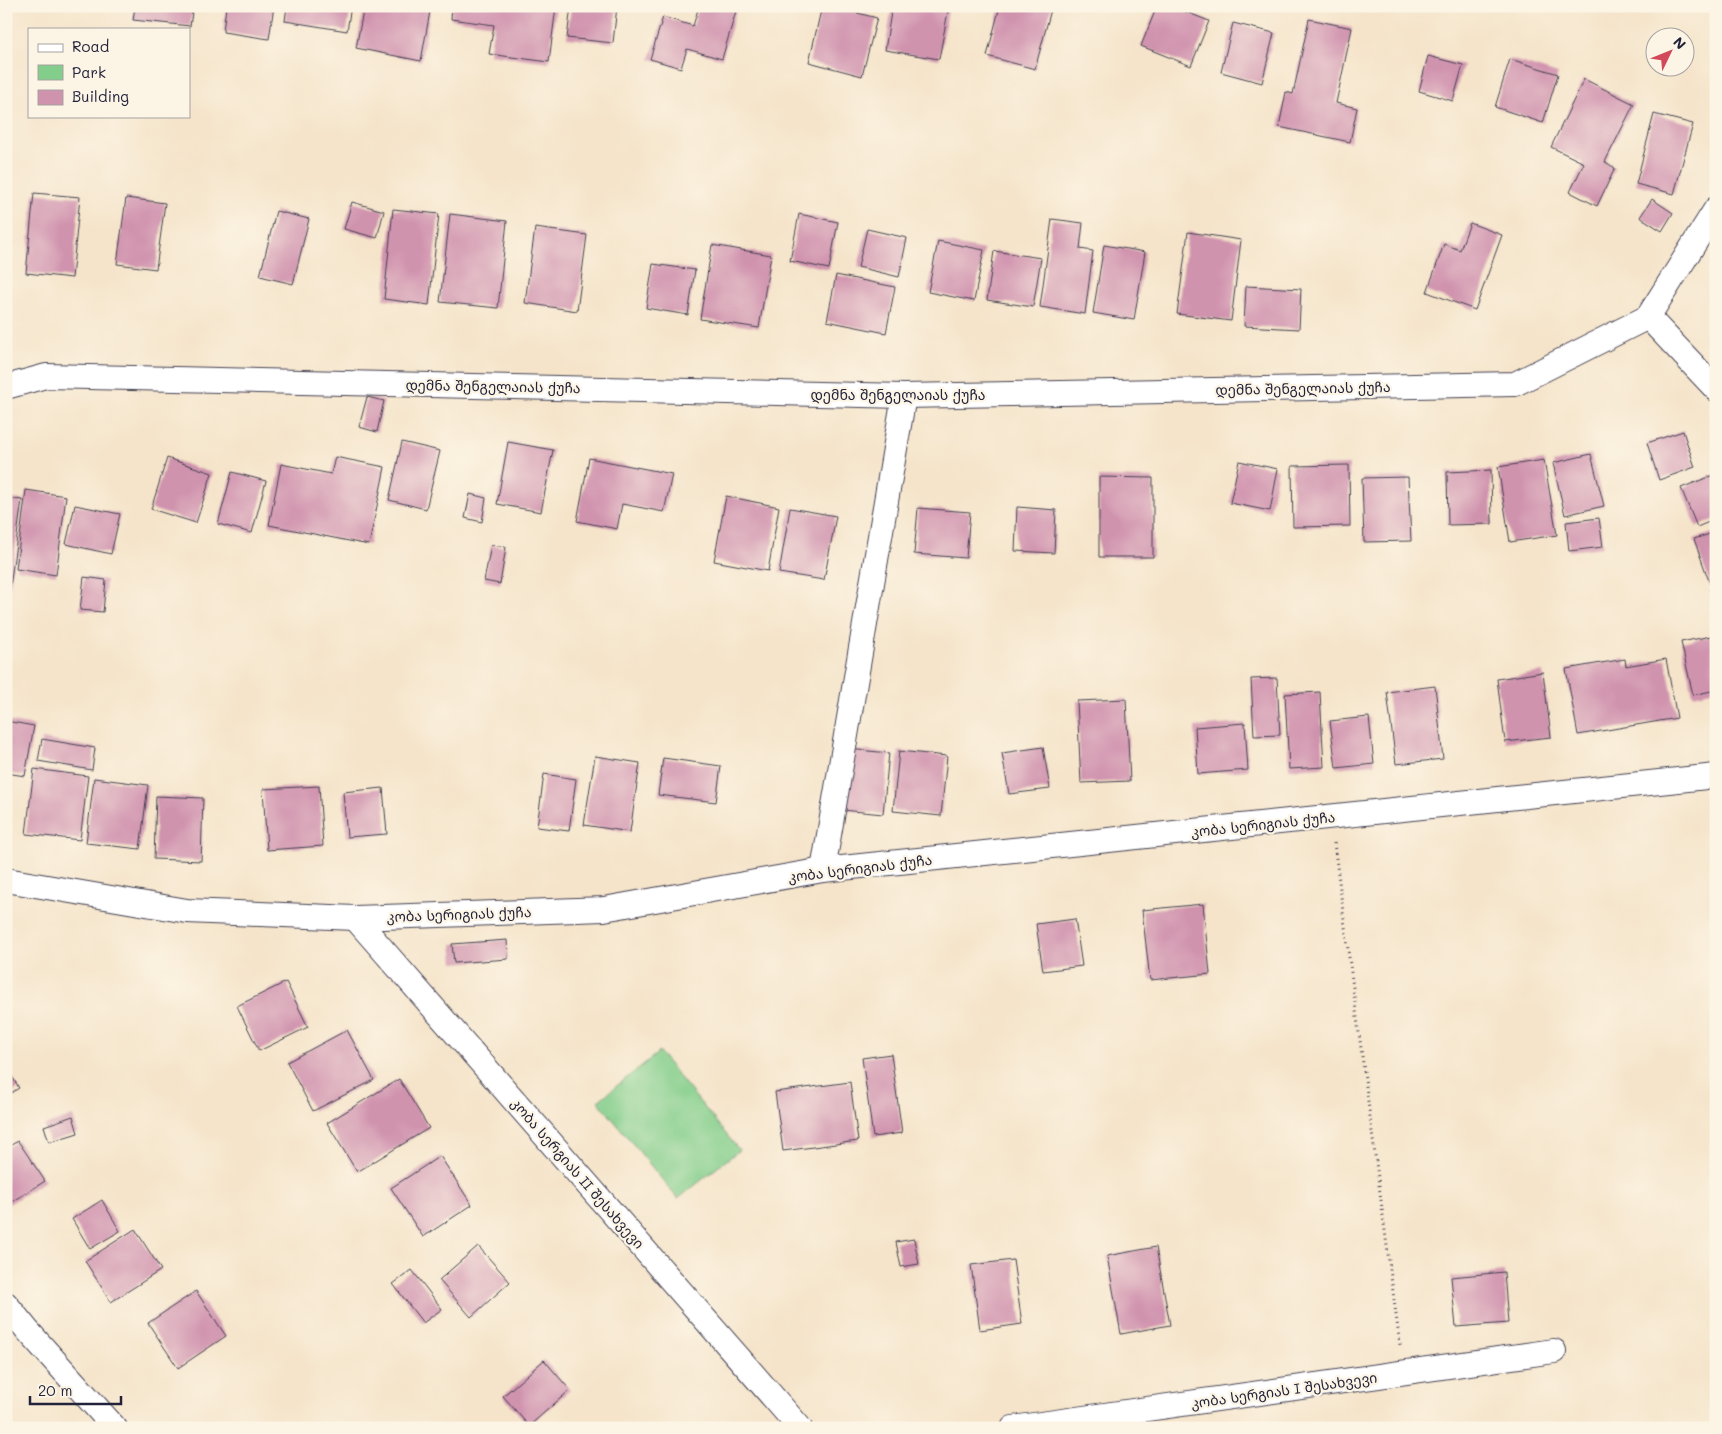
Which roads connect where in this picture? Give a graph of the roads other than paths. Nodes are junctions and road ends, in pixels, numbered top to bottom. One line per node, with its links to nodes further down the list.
1 (1716, 209): 2 (street)
2 (1648, 317): 4 (street); 5 (street, დემნა შენგელაიას ქუჩა)
3 (6, 387): 5 (street, დემნა შენგელაიას ქუჩა)
4 (1716, 389)
5 (904, 396): 7 (street)
6 (1716, 776): 7 (street, კობა სერიგიას ქუჩა)
7 (823, 870): 9 (street, კობა სერიგიას ქუჩა)
8 (6, 880): 9 (street, კობა სერიგიას ქუჩა)
9 (355, 918): 13 (street, კობა სერგიას II შესახვევი)
10 (6, 1304): 12 (street)
11 (1554, 1351): 14 (street, კობა სერგიას I შესახვევი)
12 (115, 1428)
13 (800, 1428)
14 (1013, 1428)

